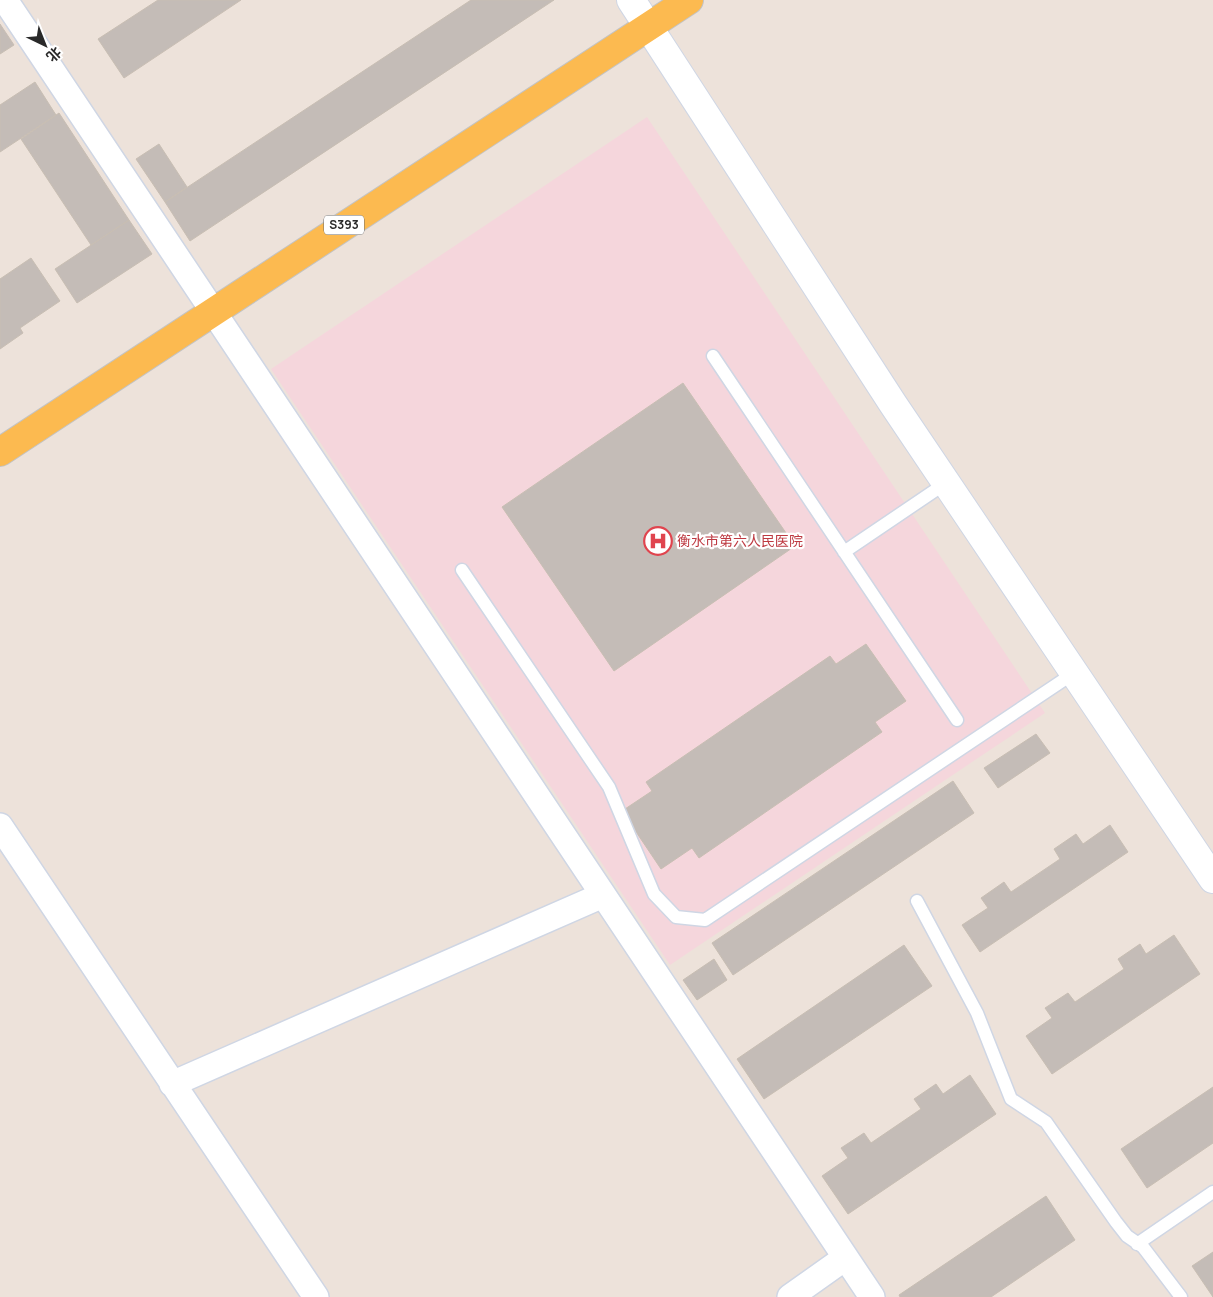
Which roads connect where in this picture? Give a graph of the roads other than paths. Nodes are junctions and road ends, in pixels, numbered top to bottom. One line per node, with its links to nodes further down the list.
1 (5, 0): 5 (street)
2 (631, 0): 4 (street)
3 (689, 0): 4 (main road, S393)
4 (648, 27): 5 (main road, S393); 8 (street)
5 (212, 312): 7 (main road, S393); 15 (street)
6 (713, 356): 9 (lane)
7 (0, 452)
8 (946, 483): 9 (lane); 11 (street)
9 (844, 552): 12 (lane)
10 (462, 570): 11 (lane)
11 (1074, 673): 14 (street)
12 (957, 720)
13 (0, 826): 17 (street)
14 (1213, 879)
15 (603, 895): 17 (street); 20 (street)
16 (917, 901): 19 (lane)
17 (172, 1084): 21 (street)
18 (1213, 1192): 19 (lane)
19 (1137, 1244): 24 (lane)
20 (846, 1258): 22 (street); 23 (street)
21 (316, 1297)
22 (790, 1297)
23 (872, 1297)
24 (1181, 1297)

